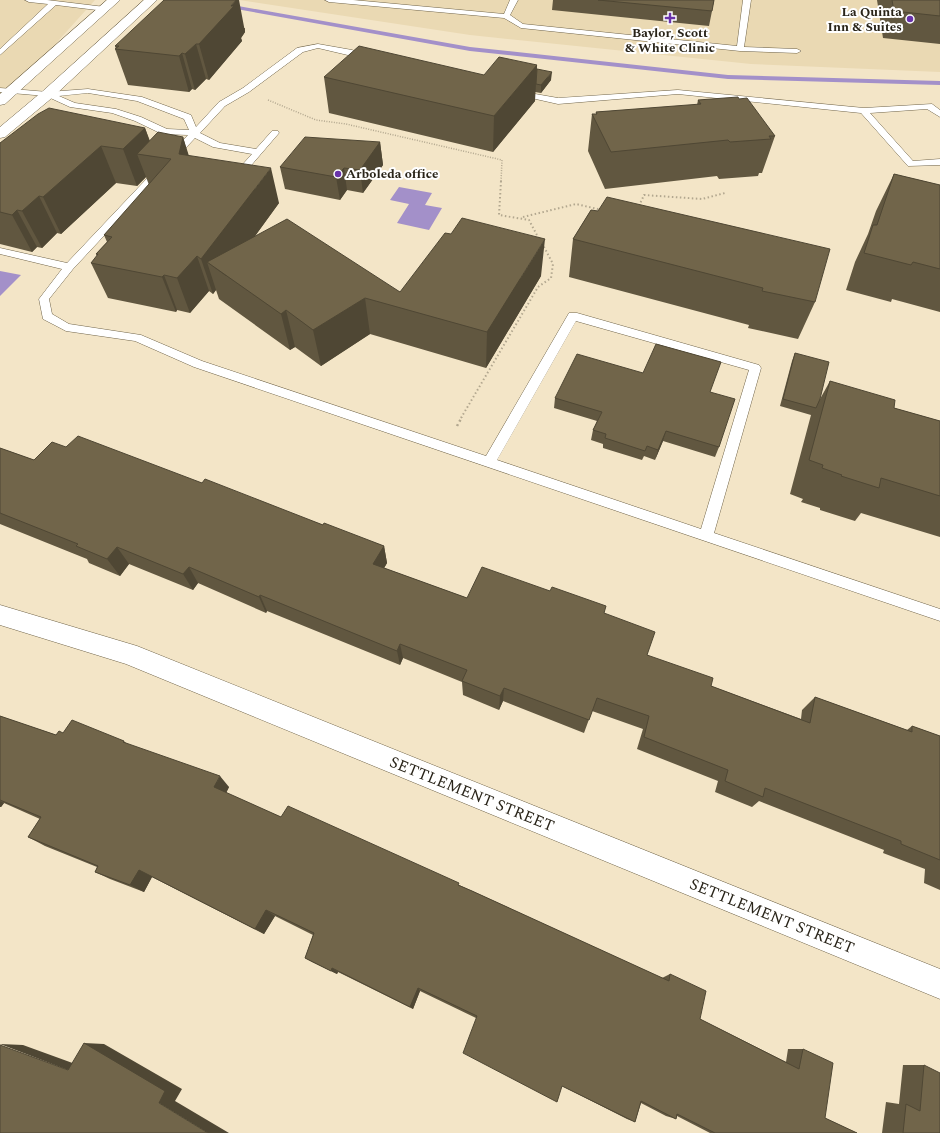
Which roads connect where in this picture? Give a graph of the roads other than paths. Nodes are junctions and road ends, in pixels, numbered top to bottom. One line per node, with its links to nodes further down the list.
1 (29, 0): 8 (lane)
2 (114, 0): 10 (street)
3 (151, 0): 19 (street)
4 (329, 0): 9 (lane)
5 (414, 0): 9 (lane)
6 (514, 0): 11 (lane)
7 (747, 0): 12 (lane)
8 (54, 3): 10 (lane); 14 (lane)
9 (410, 7): 11 (lane)
10 (105, 9): 17 (street)
11 (506, 16): 12 (lane)
12 (740, 49): 13 (lane)
13 (797, 51)
14 (0, 53)
15 (378, 60): 23 (lane)
16 (0, 90): 17 (lane)
17 (13, 91): 19 (lane); 20 (street)
18 (513, 92): 21 (lane)
19 (48, 94): 23 (lane); 23 (lane); 25 (street)
20 (0, 101)
21 (864, 112): 22 (lane); 27 (lane)
22 (940, 114)
23 (194, 133): 26 (lane); 30 (lane)
24 (275, 133): 26 (lane)
25 (0, 134)
26 (259, 152): 28 (lane)
27 (940, 162)
28 (239, 174)
29 (0, 251): 30 (lane)
30 (68, 267): 31 (lane)
31 (489, 463): 32 (lane); 32 (lane)
32 (706, 536): 34 (lane)
33 (0, 615): 35 (street, SETTLEMENT STREET)
34 (940, 615)
35 (940, 984)

